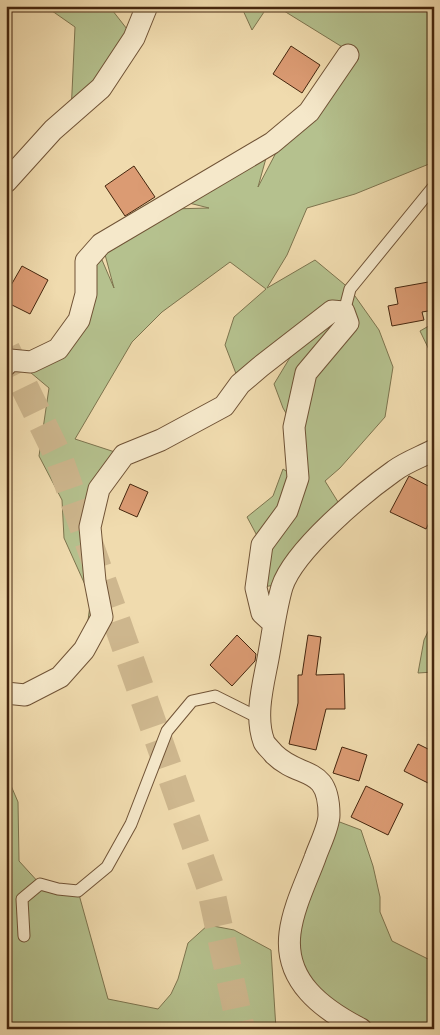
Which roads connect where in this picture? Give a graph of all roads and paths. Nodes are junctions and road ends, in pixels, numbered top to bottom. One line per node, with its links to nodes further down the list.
1 (147, 6): 3 (street)
2 (348, 55): 6 (street)
3 (6, 182)
4 (434, 186): 5 (lane)
5 (344, 312): 8 (street); 9 (street)
6 (6, 365)
7 (434, 450): 8 (street)
8 (274, 624): 10 (street)
9 (6, 694)
10 (259, 718): 11 (lane); 14 (street)
11 (24, 936)
12 (9, 998): 13 (path)
13 (6, 1025)
14 (361, 1029)

